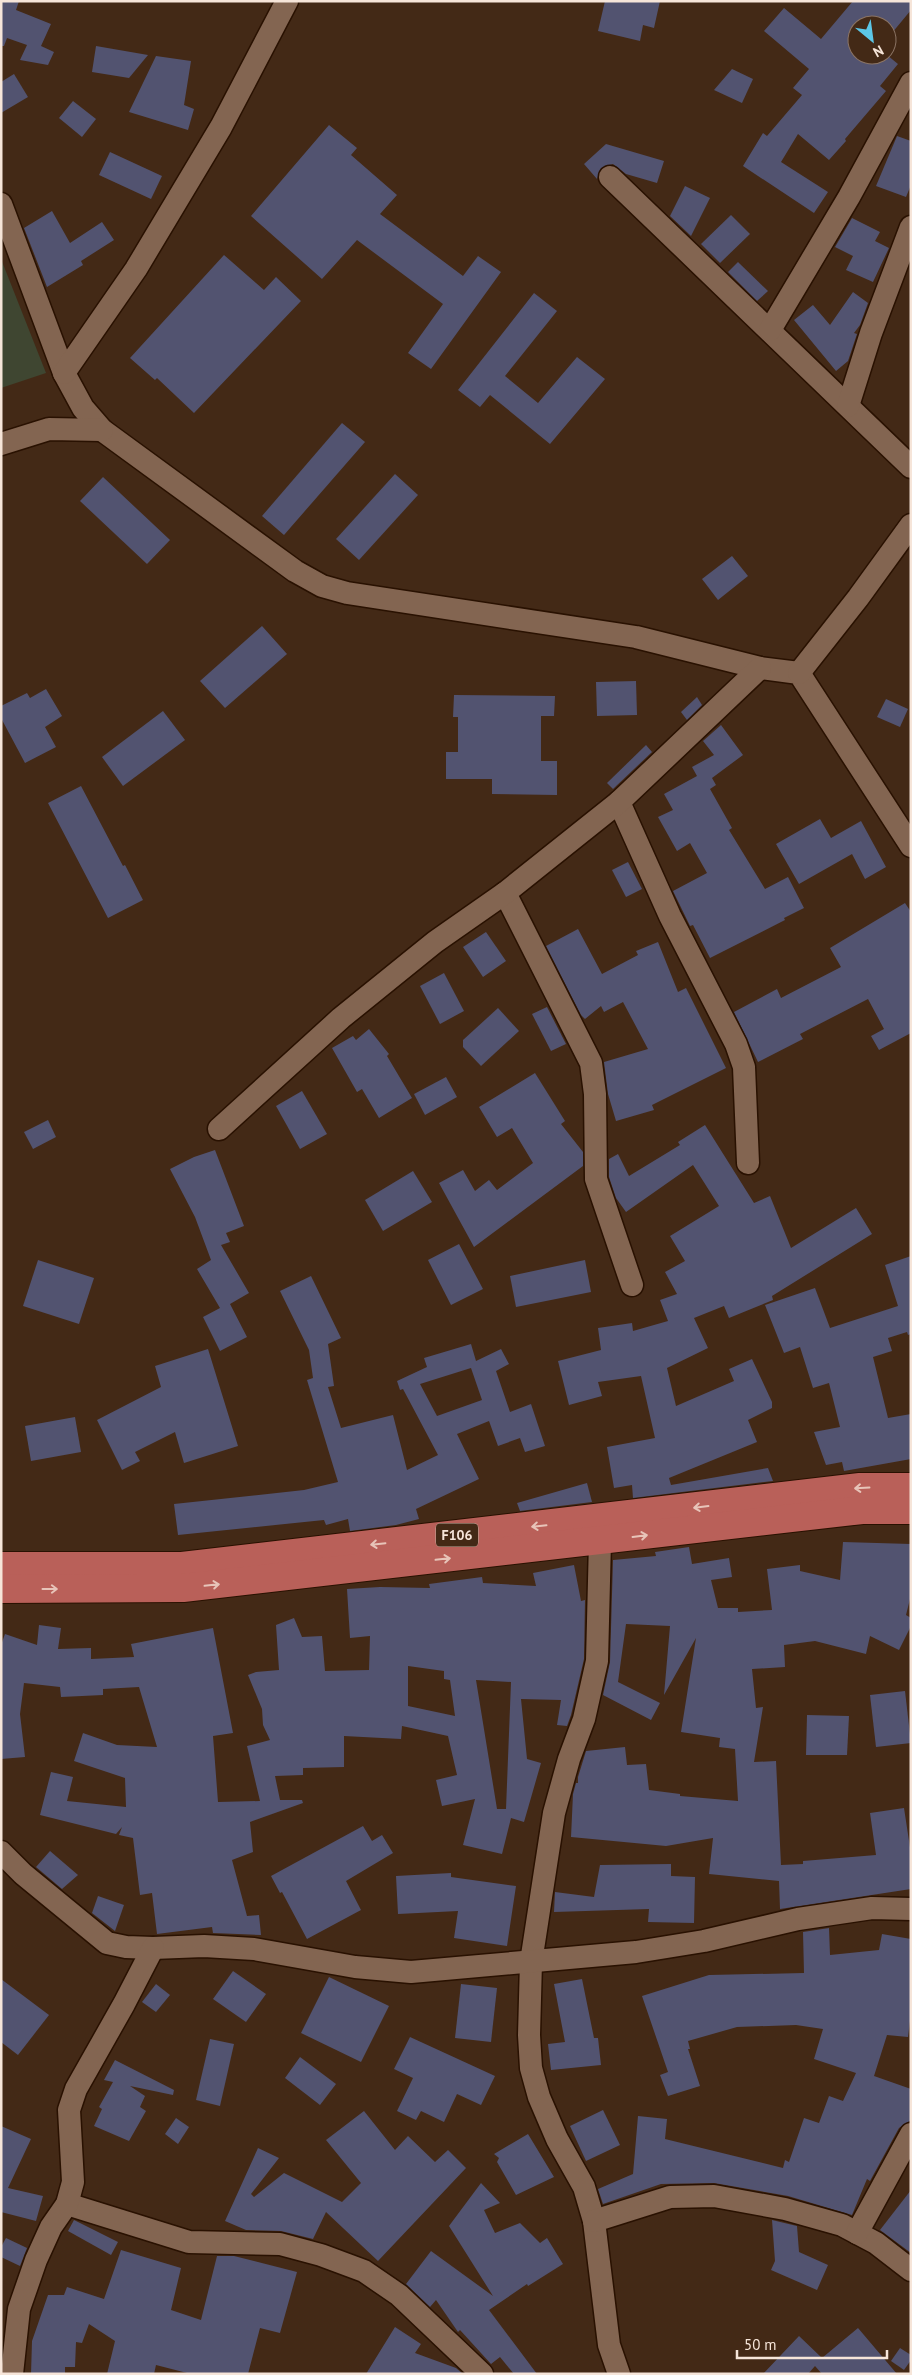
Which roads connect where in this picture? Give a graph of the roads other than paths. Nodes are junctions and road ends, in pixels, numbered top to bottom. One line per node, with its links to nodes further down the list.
1 (287, 1): 7 (street)
2 (911, 83): 6 (street)
3 (610, 177): 6 (street)
4 (1, 204): 7 (street)
5 (911, 227): 8 (street)
6 (770, 330): 8 (street)
7 (64, 372): 9 (street)
8 (848, 406): 11 (street)
9 (102, 430): 10 (street); 13 (street)
10 (1, 444)
11 (911, 467)
12 (911, 525): 14 (street)
13 (760, 668): 14 (street); 15 (street)
14 (799, 673): 16 (street)
15 (619, 802): 17 (street); 19 (street)
16 (911, 846)
17 (505, 893): 18 (street); 20 (street)
18 (219, 1128)
19 (748, 1163)
20 (632, 1285)
21 (911, 1487): 24 (main road, F106, one-way to 24)
22 (911, 1510): 23 (main road, F106, one-way to 22)
23 (600, 1541): 25 (main road, F106, one-way to 23); 29 (street)
24 (1, 1566)
25 (1, 1589)
26 (1, 1852): 28 (street)
27 (911, 1909): 29 (street)
28 (153, 1948): 29 (street); 31 (street)
29 (531, 1962): 32 (street)
30 (911, 2134): 33 (street)
31 (67, 2204): 35 (street); 36 (street)
32 (594, 2220): 33 (street); 37 (street)
33 (857, 2233): 34 (street)
34 (911, 2270)
35 (12, 2374)
36 (482, 2374)
37 (619, 2374)

